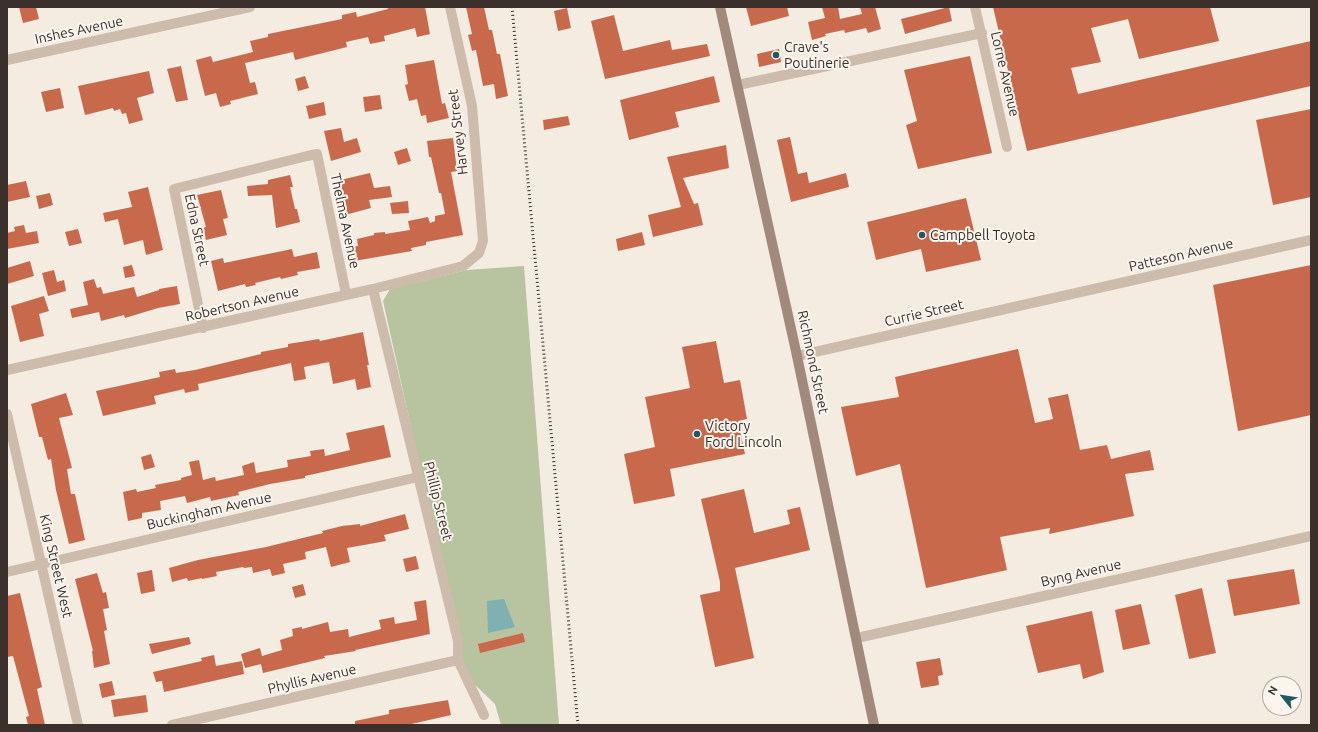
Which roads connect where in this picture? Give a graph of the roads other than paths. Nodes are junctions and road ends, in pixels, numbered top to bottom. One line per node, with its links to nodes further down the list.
1 (250, 7): 6 (street, Inshes Avenue)
2 (450, 7): 11 (street, Harvey Street)
3 (720, 7): 7 (main road, Richmond Street)
4 (975, 7): 5 (street, Lorne Avenue)
5 (982, 33): 7 (street); 8 (street, Lorne Avenue)
6 (7, 60)
7 (738, 84): 16 (main road, Richmond Street)
8 (1007, 147)
9 (317, 154): 13 (street, Thelma Avenue); 15 (street, Edna Street)
10 (1311, 240): 14 (street, Patteson Avenue)
11 (479, 253): 12 (street, Robertson Avenue)
12 (373, 289): 13 (street, Robertson Avenue); 19 (street, Phillip Street)
13 (346, 294): 15 (street, Robertson Avenue)
14 (1057, 296): 16 (street, Currie Street)
15 (203, 328): 17 (street, Robertson Avenue)
16 (797, 356): 23 (main road, Richmond Street)
17 (7, 370)
18 (7, 414): 21 (street, King Street West)
19 (418, 477): 21 (street, Buckingham Avenue); 24 (street, Phillip Street)
20 (1311, 536): 23 (street, Byng Avenue)
21 (41, 564): 22 (street, Buckingham Avenue); 26 (street, King Street West)
22 (7, 572)
23 (857, 638): 28 (main road, Richmond Street)
24 (458, 660): 25 (street, Phillip Street); 27 (street, Phyllis Avenue)
25 (484, 715)
26 (78, 725)
27 (172, 725)
28 (874, 725)

